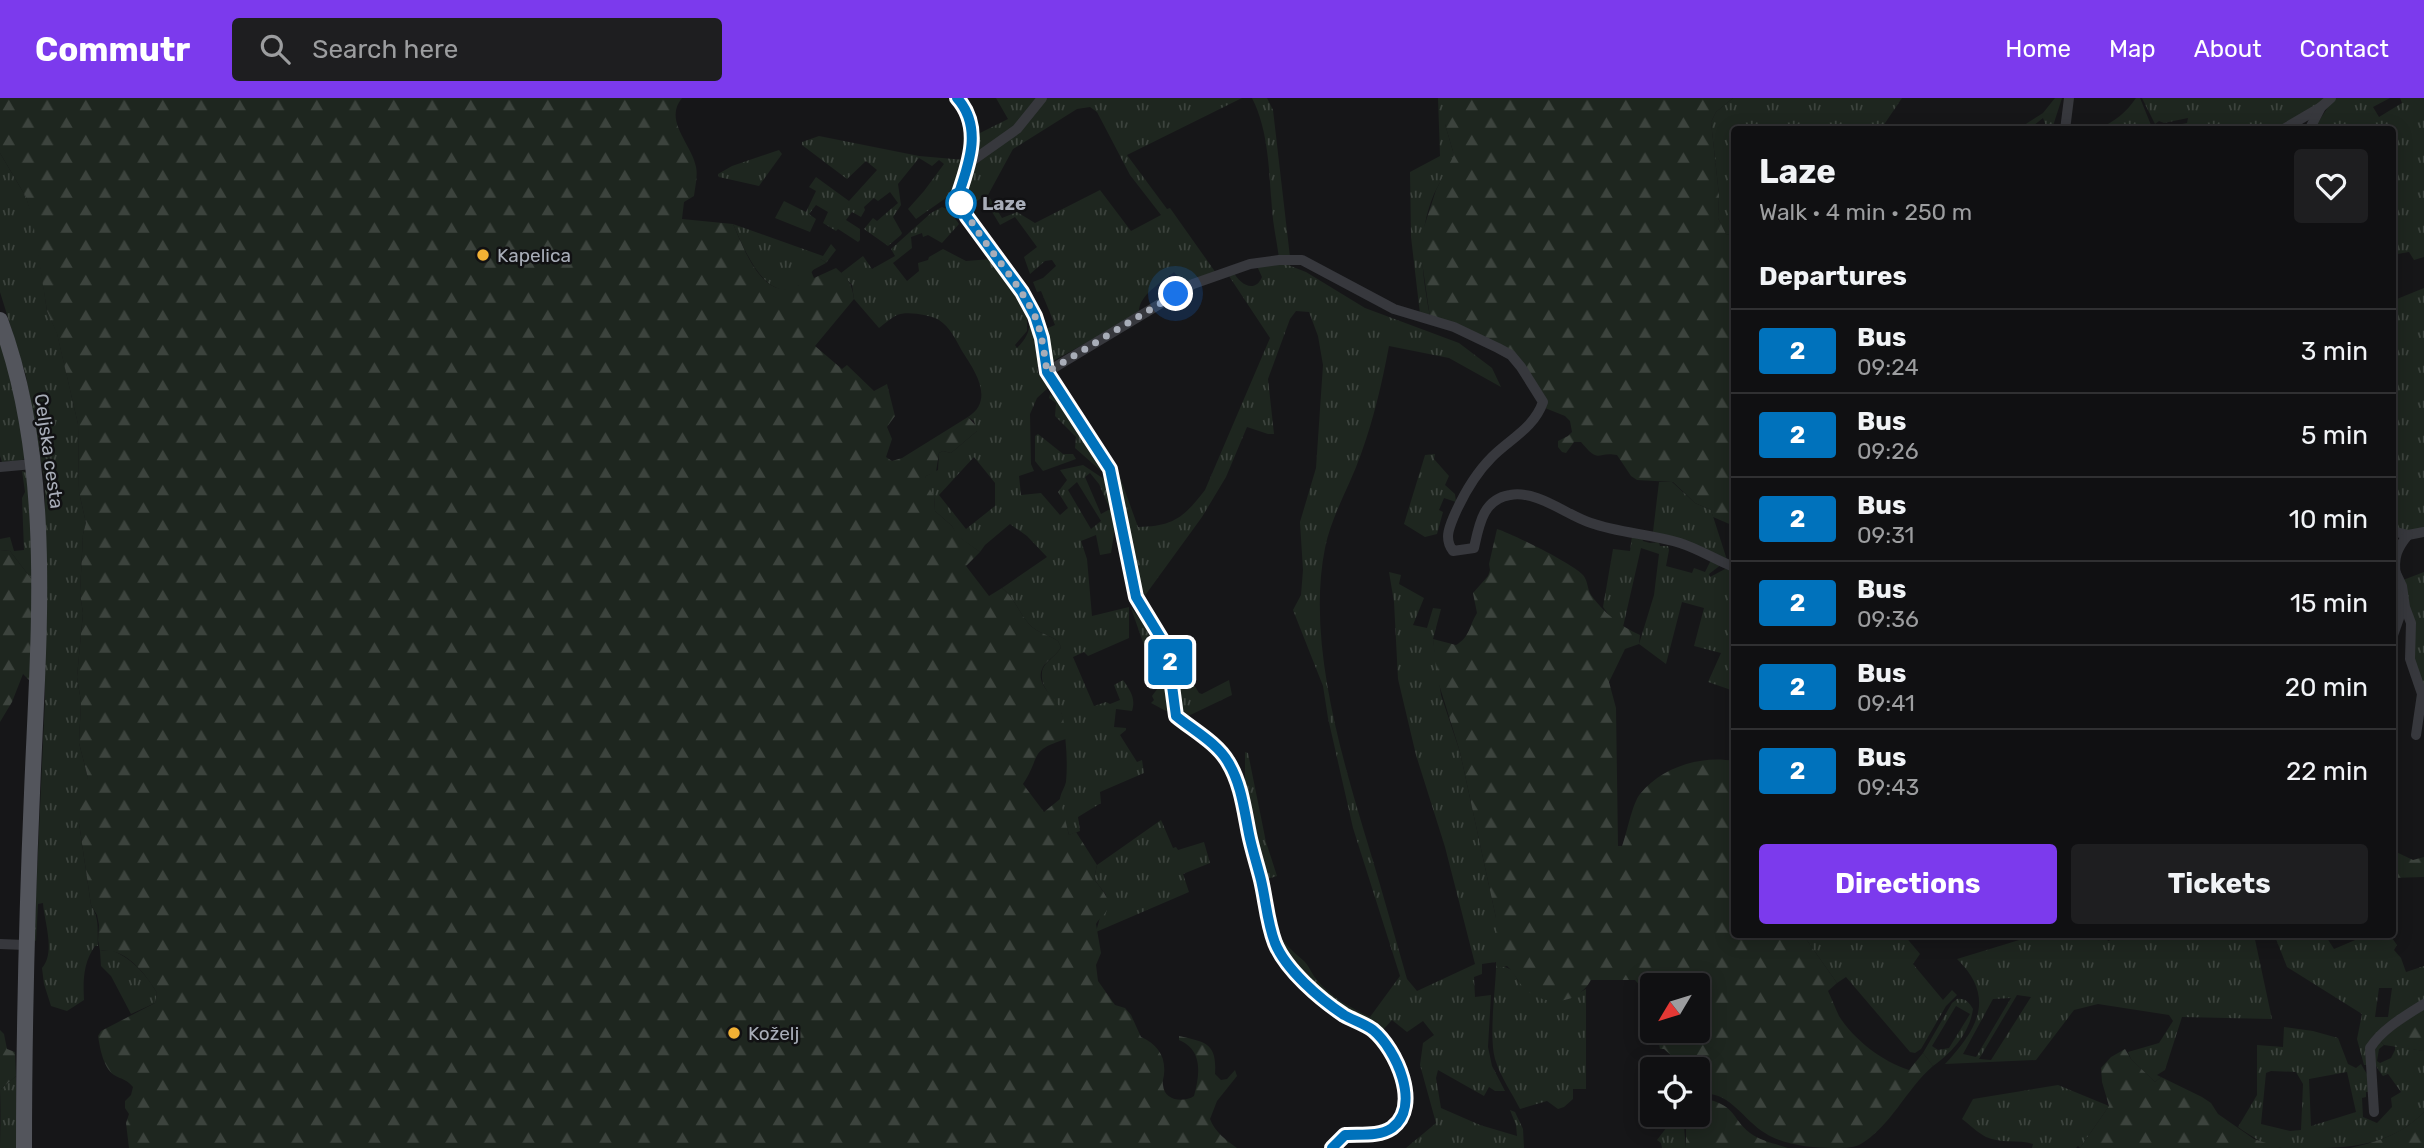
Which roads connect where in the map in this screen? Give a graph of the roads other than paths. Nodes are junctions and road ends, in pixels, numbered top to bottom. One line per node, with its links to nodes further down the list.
1 (957, 98): 9 (street)
2 (1042, 98): 9 (street)
3 (2068, 98): 6 (street)
4 (2331, 98): 5 (street)
5 (2321, 107): 7 (street); 8 (street)
6 (2065, 126)
7 (2289, 126)
8 (2311, 126)
9 (969, 163): 11 (street)
10 (0, 320): 12 (main road, Celjska cesta)
11 (1047, 372): 18 (street); 28 (street)
12 (33, 464): 13 (street); 24 (main road, Celjska cesta)
13 (0, 467)
14 (2424, 531): 16 (street)
15 (2396, 532): 16 (street)
16 (2409, 534): 17 (street)
17 (2396, 554)
18 (1731, 566)
19 (2396, 573): 22 (street)
20 (2396, 583): 21 (street)
21 (2396, 627)
22 (2417, 735)
23 (0, 944): 24 (street)
24 (25, 945): 27 (main road, Celjska cesta)
25 (2424, 1004): 26 (street)
26 (2374, 1111)
27 (24, 1148)
28 (1332, 1148)

